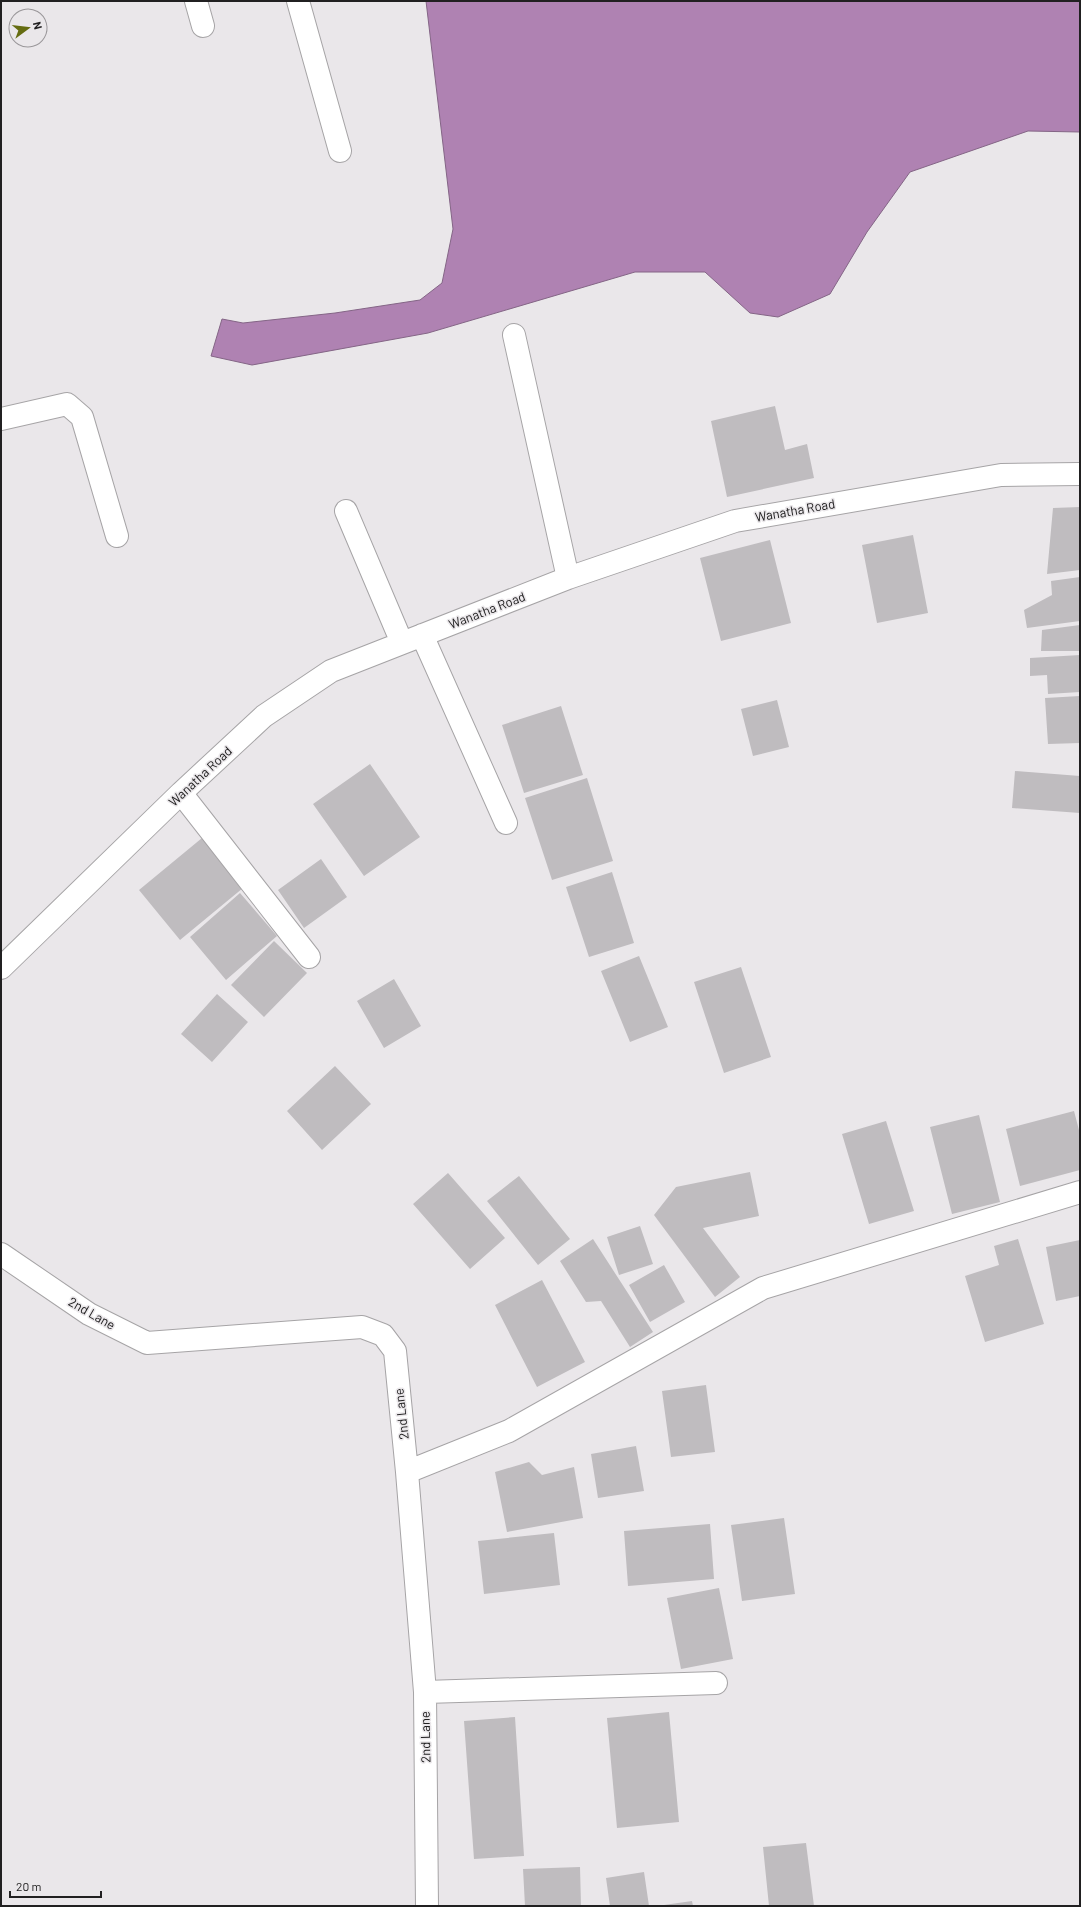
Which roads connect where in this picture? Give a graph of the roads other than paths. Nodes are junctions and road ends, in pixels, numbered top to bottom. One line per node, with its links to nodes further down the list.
1 (196, 1): 3 (street)
2 (298, 1): 4 (street)
3 (203, 26)
4 (340, 151)
5 (514, 335): 10 (street)
6 (1, 419): 9 (street)
7 (1080, 474): 10 (street, Wanatha Road)
8 (346, 511): 12 (street)
9 (118, 536)
10 (568, 578): 11 (street, Wanatha Road)
11 (422, 635): 12 (street, Wanatha Road); 14 (street)
12 (402, 643): 13 (street, Wanatha Road)
13 (181, 793): 15 (street); 16 (street, Wanatha Road)
14 (506, 823)
15 (309, 957)
16 (1, 968)
17 (1080, 1192): 19 (street)
18 (1, 1254): 19 (street, 2nd Lane)
19 (407, 1472): 21 (street, 2nd Lane)
20 (716, 1683): 21 (street)
21 (425, 1692): 22 (street, 2nd Lane)
22 (427, 1906)

